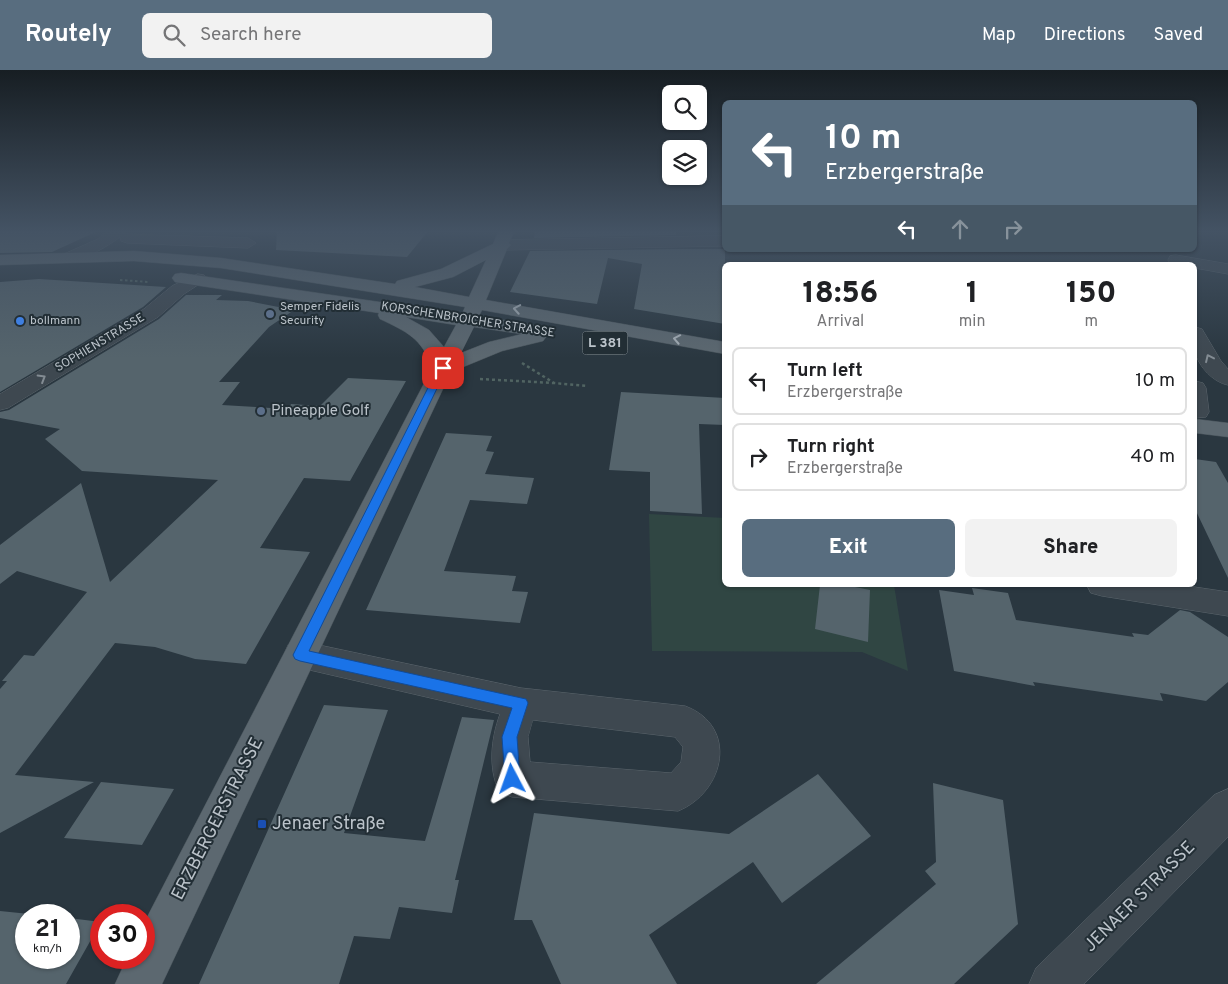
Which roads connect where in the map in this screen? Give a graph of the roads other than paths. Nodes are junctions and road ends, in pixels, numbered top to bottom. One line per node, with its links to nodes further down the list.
1 (106, 273): 2 (main road)
2 (128, 273)
3 (286, 273): 8 (main road, KORSCHENBROICHER STRASSE / L 381)
4 (445, 273): 8 (main road)
5 (489, 273): 9 (main road, ERZBERGERSTRASSE)
6 (162, 276): 7 (main road, KORSCHENBROICHER STRASSE / L 381)
7 (198, 279): 10 (main road, KORSCHENBROICHER STRASSE / L 381); 18 (street, SOPHIENSTRASSE, one-way to 7)
8 (389, 288): 9 (main road, KORSCHENBROICHER STRASSE / L 381)
9 (476, 302): 11 (main road, ERZBERGERSTRASSE); 14 (main road, KORSCHENBROICHER STRASSE / L 381, one-way to 9)
10 (364, 305): 11 (main road, KORSCHENBROICHER STRASSE / L 381); 16 (main road)
11 (468, 321): 12 (main road, KORSCHENBROICHER STRASSE / L 381); 16 (main road, ERZBERGERSTRASSE)
12 (557, 334): 15 (main road, KORSCHENBROICHER STRASSE / L 381); 16 (main road)
13 (1197, 336): 17 (street, one-way to 13)
14 (722, 347)
15 (722, 364)
16 (440, 372): 25 (main road, ERZBERGERSTRASSE)
17 (1228, 378)
18 (0, 403)
19 (1228, 414): 20 (main road)
20 (1197, 417)
21 (1197, 417): 22 (main road)
22 (1228, 430)
23 (1115, 587): 24 (street)
24 (1228, 604)
25 (300, 655): 26 (street); 28 (main road, ERZBERGERSTRASSE)
26 (521, 703): 26 (street)
27 (1228, 809): 29 (street, JENAER STRASSE)
28 (138, 984)
29 (1052, 984)

